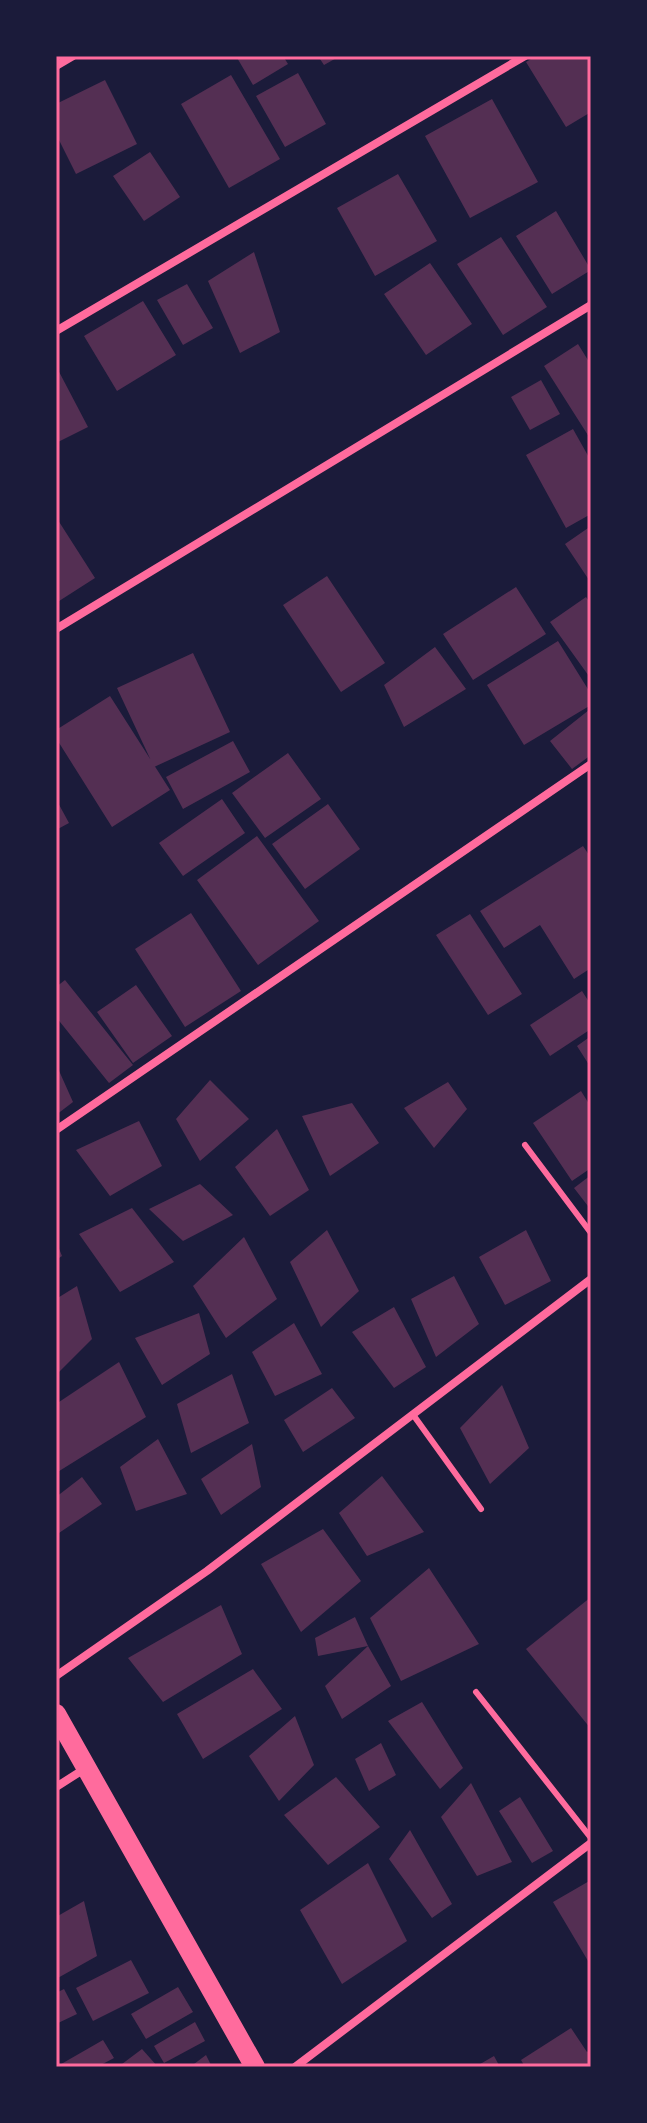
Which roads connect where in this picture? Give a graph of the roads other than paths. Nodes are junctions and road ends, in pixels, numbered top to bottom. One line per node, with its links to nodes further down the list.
1 (73, 56): 3 (street)
2 (525, 56): 5 (street)
3 (56, 66)
4 (591, 305): 6 (street)
5 (56, 331)
6 (56, 629)
7 (591, 764): 8 (street)
8 (56, 1130)
9 (525, 1145): 10 (lane)
10 (591, 1233)
11 (591, 1279): 12 (street)
12 (414, 1416): 13 (lane); 14 (street)
13 (481, 1509)
14 (56, 1676)
15 (476, 1692): 19 (lane)
16 (56, 1714): 17 (main road)
17 (86, 1768): 18 (street); 20 (main road)
18 (56, 1787)
19 (591, 1841): 21 (street)
20 (255, 2067)
21 (295, 2067)

